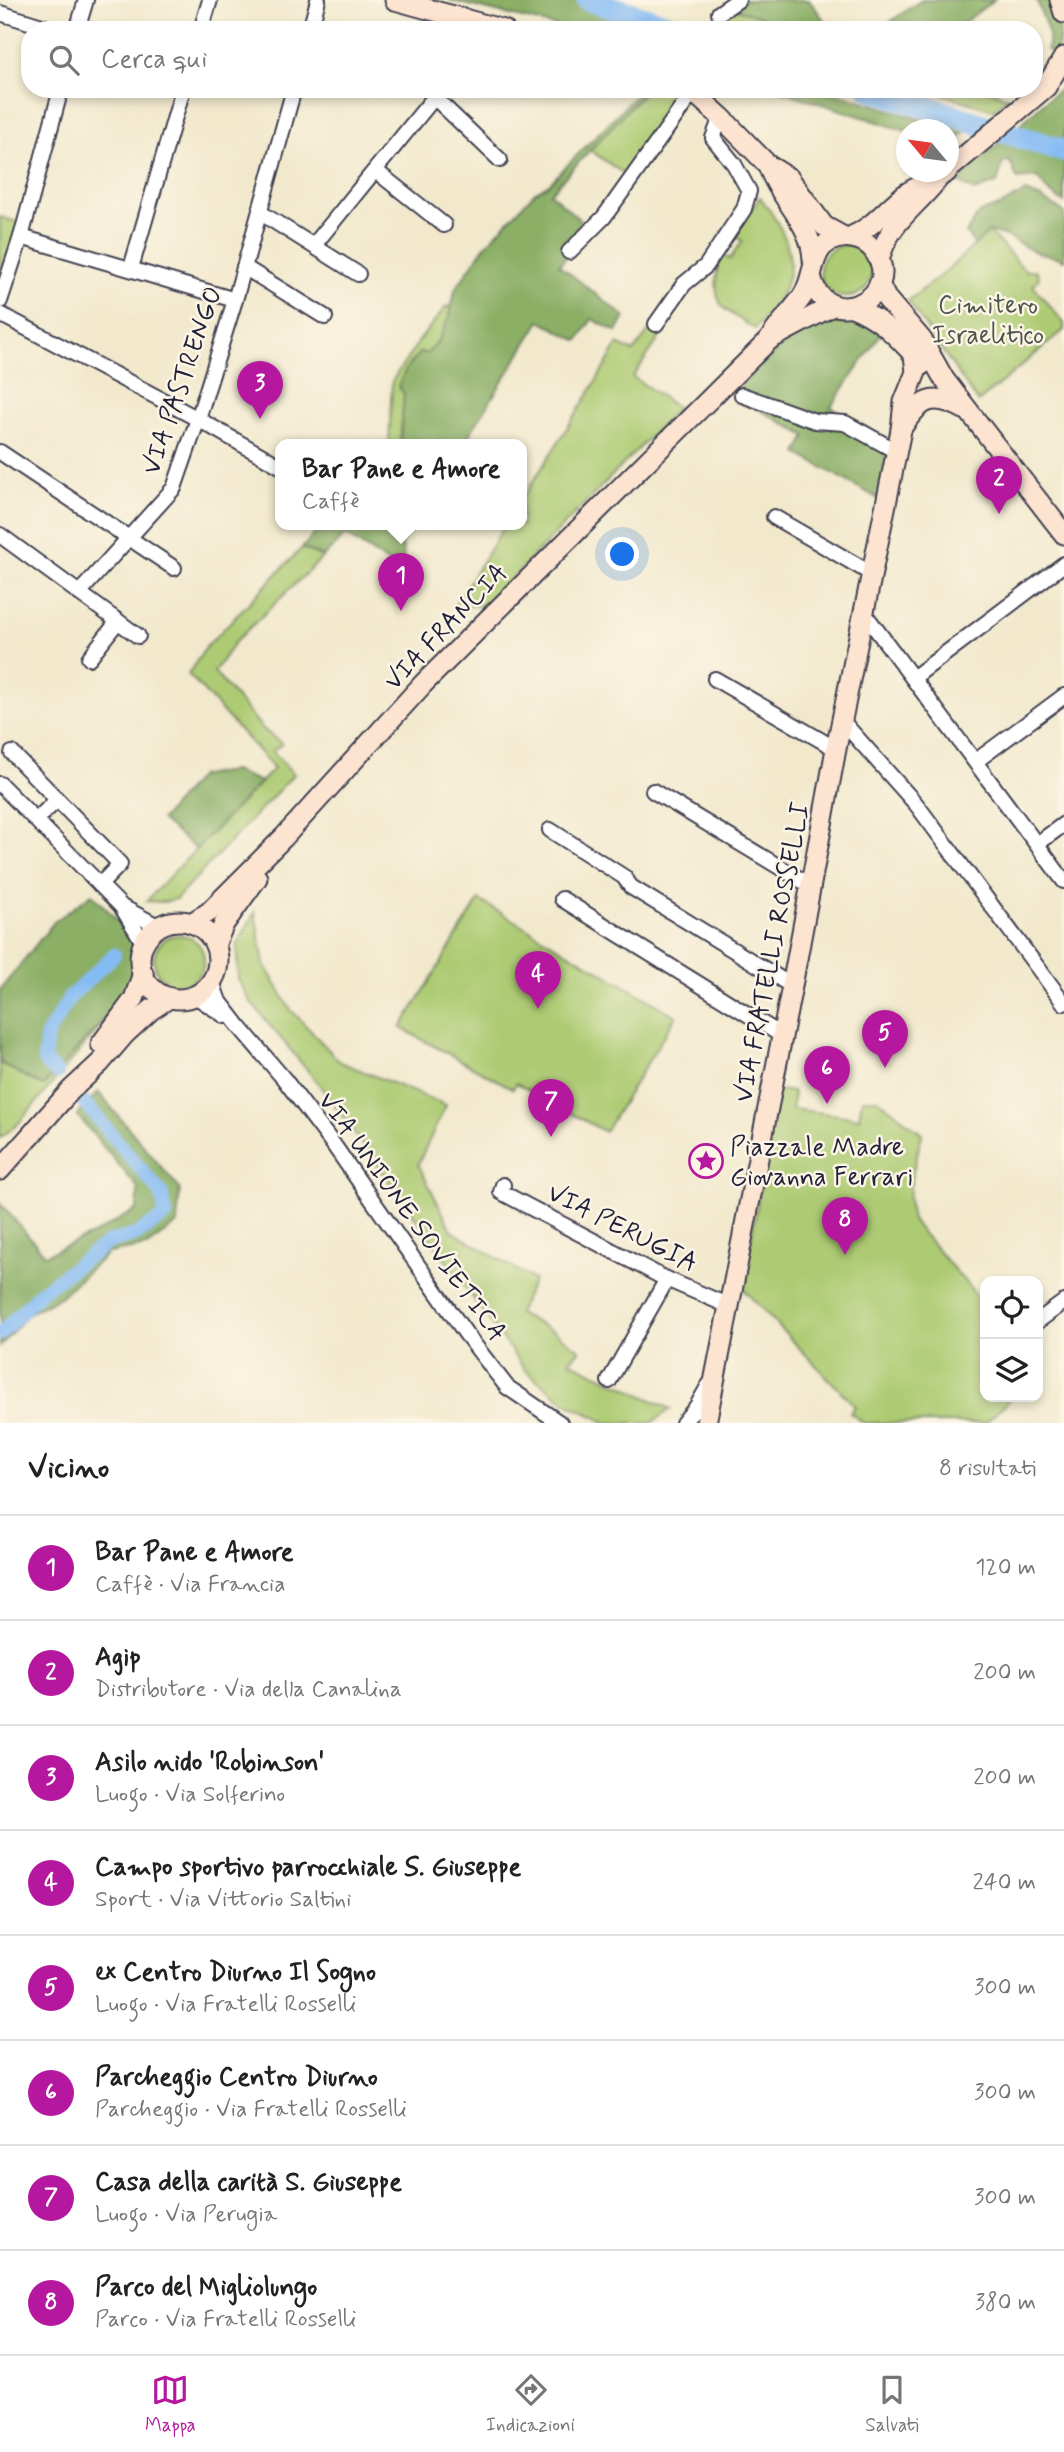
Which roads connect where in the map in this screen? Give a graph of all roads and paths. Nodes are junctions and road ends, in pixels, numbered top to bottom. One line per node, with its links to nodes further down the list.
1 (86, 0): 11 (street)
2 (210, 0): 12 (street)
3 (318, 0): 13 (street)
4 (395, 0): 14 (street)
5 (738, 0): 8 (street)
6 (1062, 1): 9 (street)
7 (0, 13): 10 (street)
8 (719, 13)
9 (1064, 13)
10 (26, 21)
11 (80, 21)
12 (204, 21)
13 (312, 21)
14 (465, 21)
15 (1064, 57): 17 (street)
16 (1064, 78): 18 (street)
17 (1043, 89)
18 (1043, 91)
19 (59, 98): 36 (street)
20 (180, 98): 42 (street)
21 (292, 98): 34 (street, VIA PASTRENGO)
22 (435, 98): 31 (street)
23 (442, 98): 28 (street)
24 (687, 98): 39 (street)
25 (700, 98): 27 (street)
26 (1034, 98): 29 (street)
27 (721, 117): 30 (street); 51 (street)
28 (500, 160)
29 (959, 162)
30 (768, 165): 37 (street); 43 (street)
31 (376, 171): 35 (street); 38 (street)
32 (926, 182): 37 (street, VIA FRANCIA)
33 (938, 182): 40 (street)
34 (261, 213): 38 (street); 41 (street, VIA PASTRENGO)
35 (444, 225)
36 (21, 237): 42 (street); 47 (street)
37 (847, 237): 40 (street); 43 (street, VIA FRANCIA)
38 (314, 245): 44 (street)
39 (569, 252)
40 (879, 260): 45 (street)
41 (244, 267): 46 (street, VIA PASTRENGO); 50 (street, VIA PASTRENGO)
42 (131, 268): 46 (street)
43 (812, 268): 48 (street); 52 (street, VIA FRANCIA)
44 (358, 274)
45 (879, 284): 48 (street, VIA FRANCIA); 54 (street)
46 (235, 300): 57 (street, VIA PASTRENGO)
47 (0, 301)
48 (843, 306): 52 (street, VIA FRANCIA); 53 (street)
49 (0, 314): 57 (street)
50 (325, 317)
51 (656, 324)
52 (769, 340): 87 (street, VIA FRANCIA)
53 (914, 355): 54 (street); 58 (street, VIA FRATELLI ROSSELLI)
54 (944, 379): 56 (street)
55 (742, 395): 59 (street)
56 (968, 411): 58 (street, VIA FRATELLI ROSSELLI); 63 (street)
57 (198, 419): 61 (street); 65 (street, VIA PASTRENGO)
58 (901, 430): 59 (street, VIA FRATELLI ROSSELLI)
59 (896, 451): 68 (street, VIA FRATELLI ROSSELLI)
60 (0, 452): 65 (street)
61 (275, 463)
62 (774, 517): 68 (street)
63 (1064, 534)
64 (0, 535): 69 (street)
65 (130, 538): 66 (street); 69 (street, VIA PASTRENGO)
66 (174, 568)
67 (1059, 568): 74 (street)
68 (872, 574): 70 (street, VIA FRATELLI ROSSELLI)
69 (79, 593): 71 (street)
70 (864, 613): 74 (street); 77 (street, VIA FRATELLI ROSSELLI)
71 (118, 621): 72 (street); 73 (street)
72 (138, 636)
73 (89, 658)
74 (913, 678): 80 (street)
75 (715, 679): 78 (street)
76 (1064, 696): 80 (street)
77 (842, 721): 78 (street, VIA FRATELLI ROSSELLI); 103 (street)
78 (836, 748): 91 (street, VIA FRATELLI ROSSELLI)
79 (12, 753): 83 (street)
80 (976, 761): 88 (street)
81 (0, 784): 84 (street)
82 (653, 791): 91 (street)
83 (57, 800): 84 (street); 90 (street)
84 (36, 820): 90 (street)
85 (1064, 824): 88 (street)
86 (550, 830): 100 (street)
87 (284, 837): 94 (street, VIA FRANCIA); 97 (street, VIA FRANCIA)
88 (1037, 844): 89 (street)
89 (1064, 881)
90 (100, 885): 93 (street)
91 (811, 886): 100 (street, VIA FRATELLI ROSSELLI)
92 (562, 899): 105 (street)
93 (121, 906): 95 (street); 96 (street)
94 (191, 923): 95 (street, VIA FRANCIA); 97 (street)
95 (159, 928): 96 (street)
96 (144, 944): 98 (street)
97 (215, 945): 99 (street, VIA FRANCIA)
98 (143, 973): 102 (street); 106 (street)
99 (212, 981): 101 (street); 104 (street, VIA UNIONE SOVIETICA)
100 (792, 986): 105 (street, VIA FRATELLI ROSSELLI)
101 (195, 996): 102 (street); 104 (street, VIA UNIONE SOVIETICA)
102 (169, 998): 106 (street)
103 (1064, 1003)
104 (237, 1025): 115 (street, VIA UNIONE SOVIETICA)
105 (782, 1035): 111 (street, VIA FRATELLI ROSSELLI)
106 (71, 1090): 107 (street)
107 (0, 1170)
108 (503, 1185): 109 (street, VIA PERUGIA)
109 (667, 1279): 111 (street, VIA PERUGIA); 114 (street)
110 (1064, 1302): 112 (street)
111 (729, 1306): 113 (street, VIA FRATELLI ROSSELLI)
112 (1043, 1317)
113 (717, 1368): 116 (street); 117 (street, VIA FRATELLI ROSSELLI)
114 (610, 1381)
115 (560, 1423)
116 (683, 1423)
117 (706, 1423)

